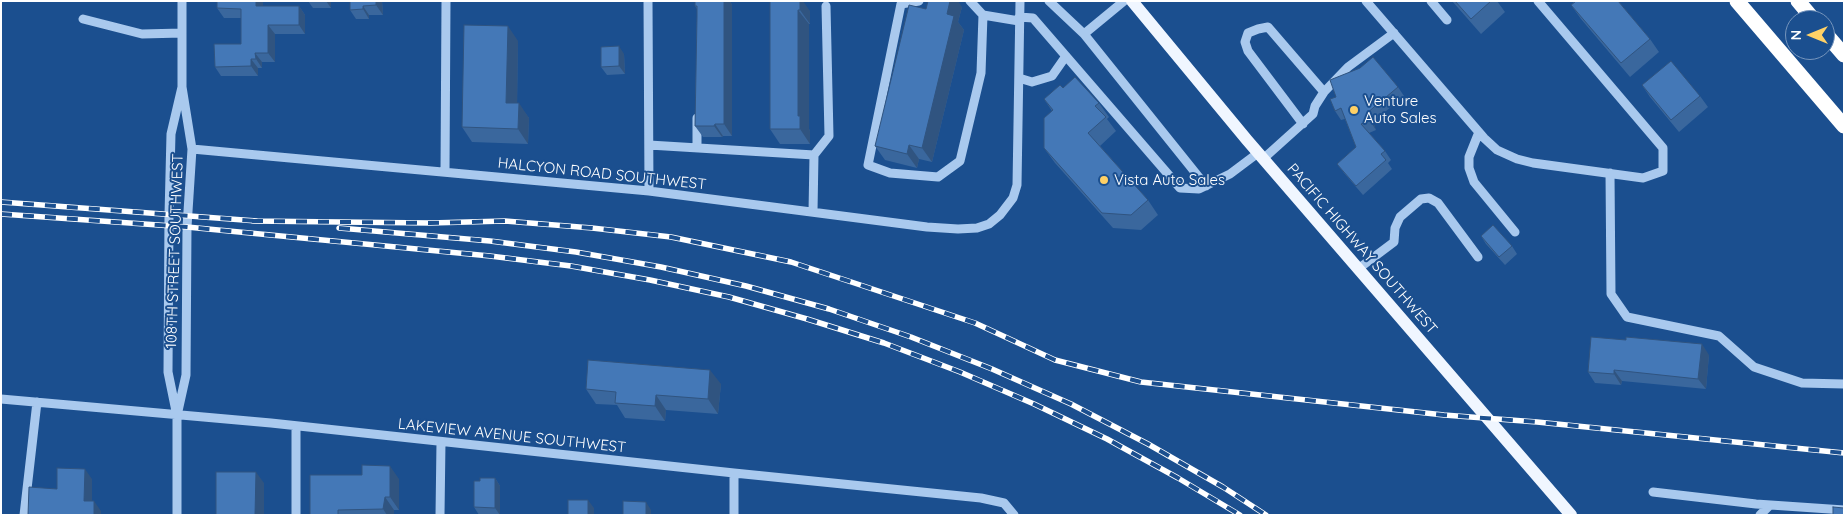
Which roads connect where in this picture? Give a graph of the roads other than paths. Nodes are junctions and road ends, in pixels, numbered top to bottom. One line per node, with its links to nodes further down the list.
1 (182, 1): 19 (street, 108TH STREET SOUTHWEST)
2 (446, 1): 37 (street)
3 (648, 1): 32 (street)
4 (919, 1): 15 (street)
5 (970, 1): 15 (street)
6 (1020, 1): 17 (street)
7 (1049, 1): 21 (street)
8 (1124, 1): 21 (street)
9 (1132, 1): 36 (main road, PACIFIC HIGHWAY SOUTHWEST)
10 (1366, 1): 20 (street)
11 (1431, 1): 18 (street)
12 (1538, 1): 38 (street)
13 (1737, 1): 30 (highway)
14 (826, 6): 35 (street)
15 (983, 15): 17 (street)
16 (84, 19): 19 (street)
17 (1019, 19): 24 (street); 25 (street)
18 (1447, 20)
19 (182, 33): 26 (street, 108TH STREET SOUTHWEST)
20 (1394, 33): 27 (street); 31 (street)
21 (1084, 34): 39 (street)
22 (1835, 45): 23 (highway)
23 (1844, 55)
24 (1066, 56): 25 (street); 39 (street)
25 (1019, 78): 41 (street, HALCYON ROAD SOUTHWEST)
26 (182, 87): 34 (street, 108TH STREET SOUTHWEST); 48 (street, 108TH STREET SOUTHWEST)
27 (1324, 92): 29 (street); 29 (street)
28 (698, 110): 33 (street)
29 (1303, 124): 36 (street)
30 (1844, 126)
31 (1479, 132): 38 (street); 42 (street)
32 (649, 145): 33 (street); 40 (street)
33 (697, 148): 35 (street)
34 (192, 149): 37 (street, HALCYON ROAD SOUTHWEST); 48 (street, 108TH STREET SOUTHWEST)
35 (814, 155): 41 (street)
36 (1261, 156): 39 (street); 44 (main road, PACIFIC HIGHWAY SOUTHWEST)
37 (445, 172): 40 (street, HALCYON ROAD SOUTHWEST)
38 (1610, 173): 45 (street)
39 (1206, 186)
40 (649, 191): 41 (street, HALCYON ROAD SOUTHWEST)
41 (813, 212)
42 (1515, 232)
43 (1478, 257): 44 (street)
44 (1358, 269): 61 (main road, PACIFIC HIGHWAY SOUTHWEST)
45 (1844, 384)
46 (1, 399): 47 (street, LAKEVIEW AVENUE SOUTHWEST)
47 (37, 402): 48 (street, LAKEVIEW AVENUE SOUTHWEST); 55 (street)
48 (177, 416): 49 (street, LAKEVIEW AVENUE SOUTHWEST); 56 (street, 108TH STREET SOUTHWEST)
49 (296, 426): 50 (street, LAKEVIEW AVENUE SOUTHWEST); 57 (street)
50 (441, 442): 51 (street, LAKEVIEW AVENUE SOUTHWEST); 58 (street)
51 (734, 473): 59 (street); 60 (street, LAKEVIEW AVENUE SOUTHWEST)
52 (1653, 492): 53 (street)
53 (1770, 505): 54 (street); 62 (street)
54 (1844, 510)
55 (24, 515)
56 (177, 515)
57 (296, 515)
58 (440, 515)
59 (734, 515)
60 (1014, 515)
61 (1571, 515)
62 (1760, 515)

